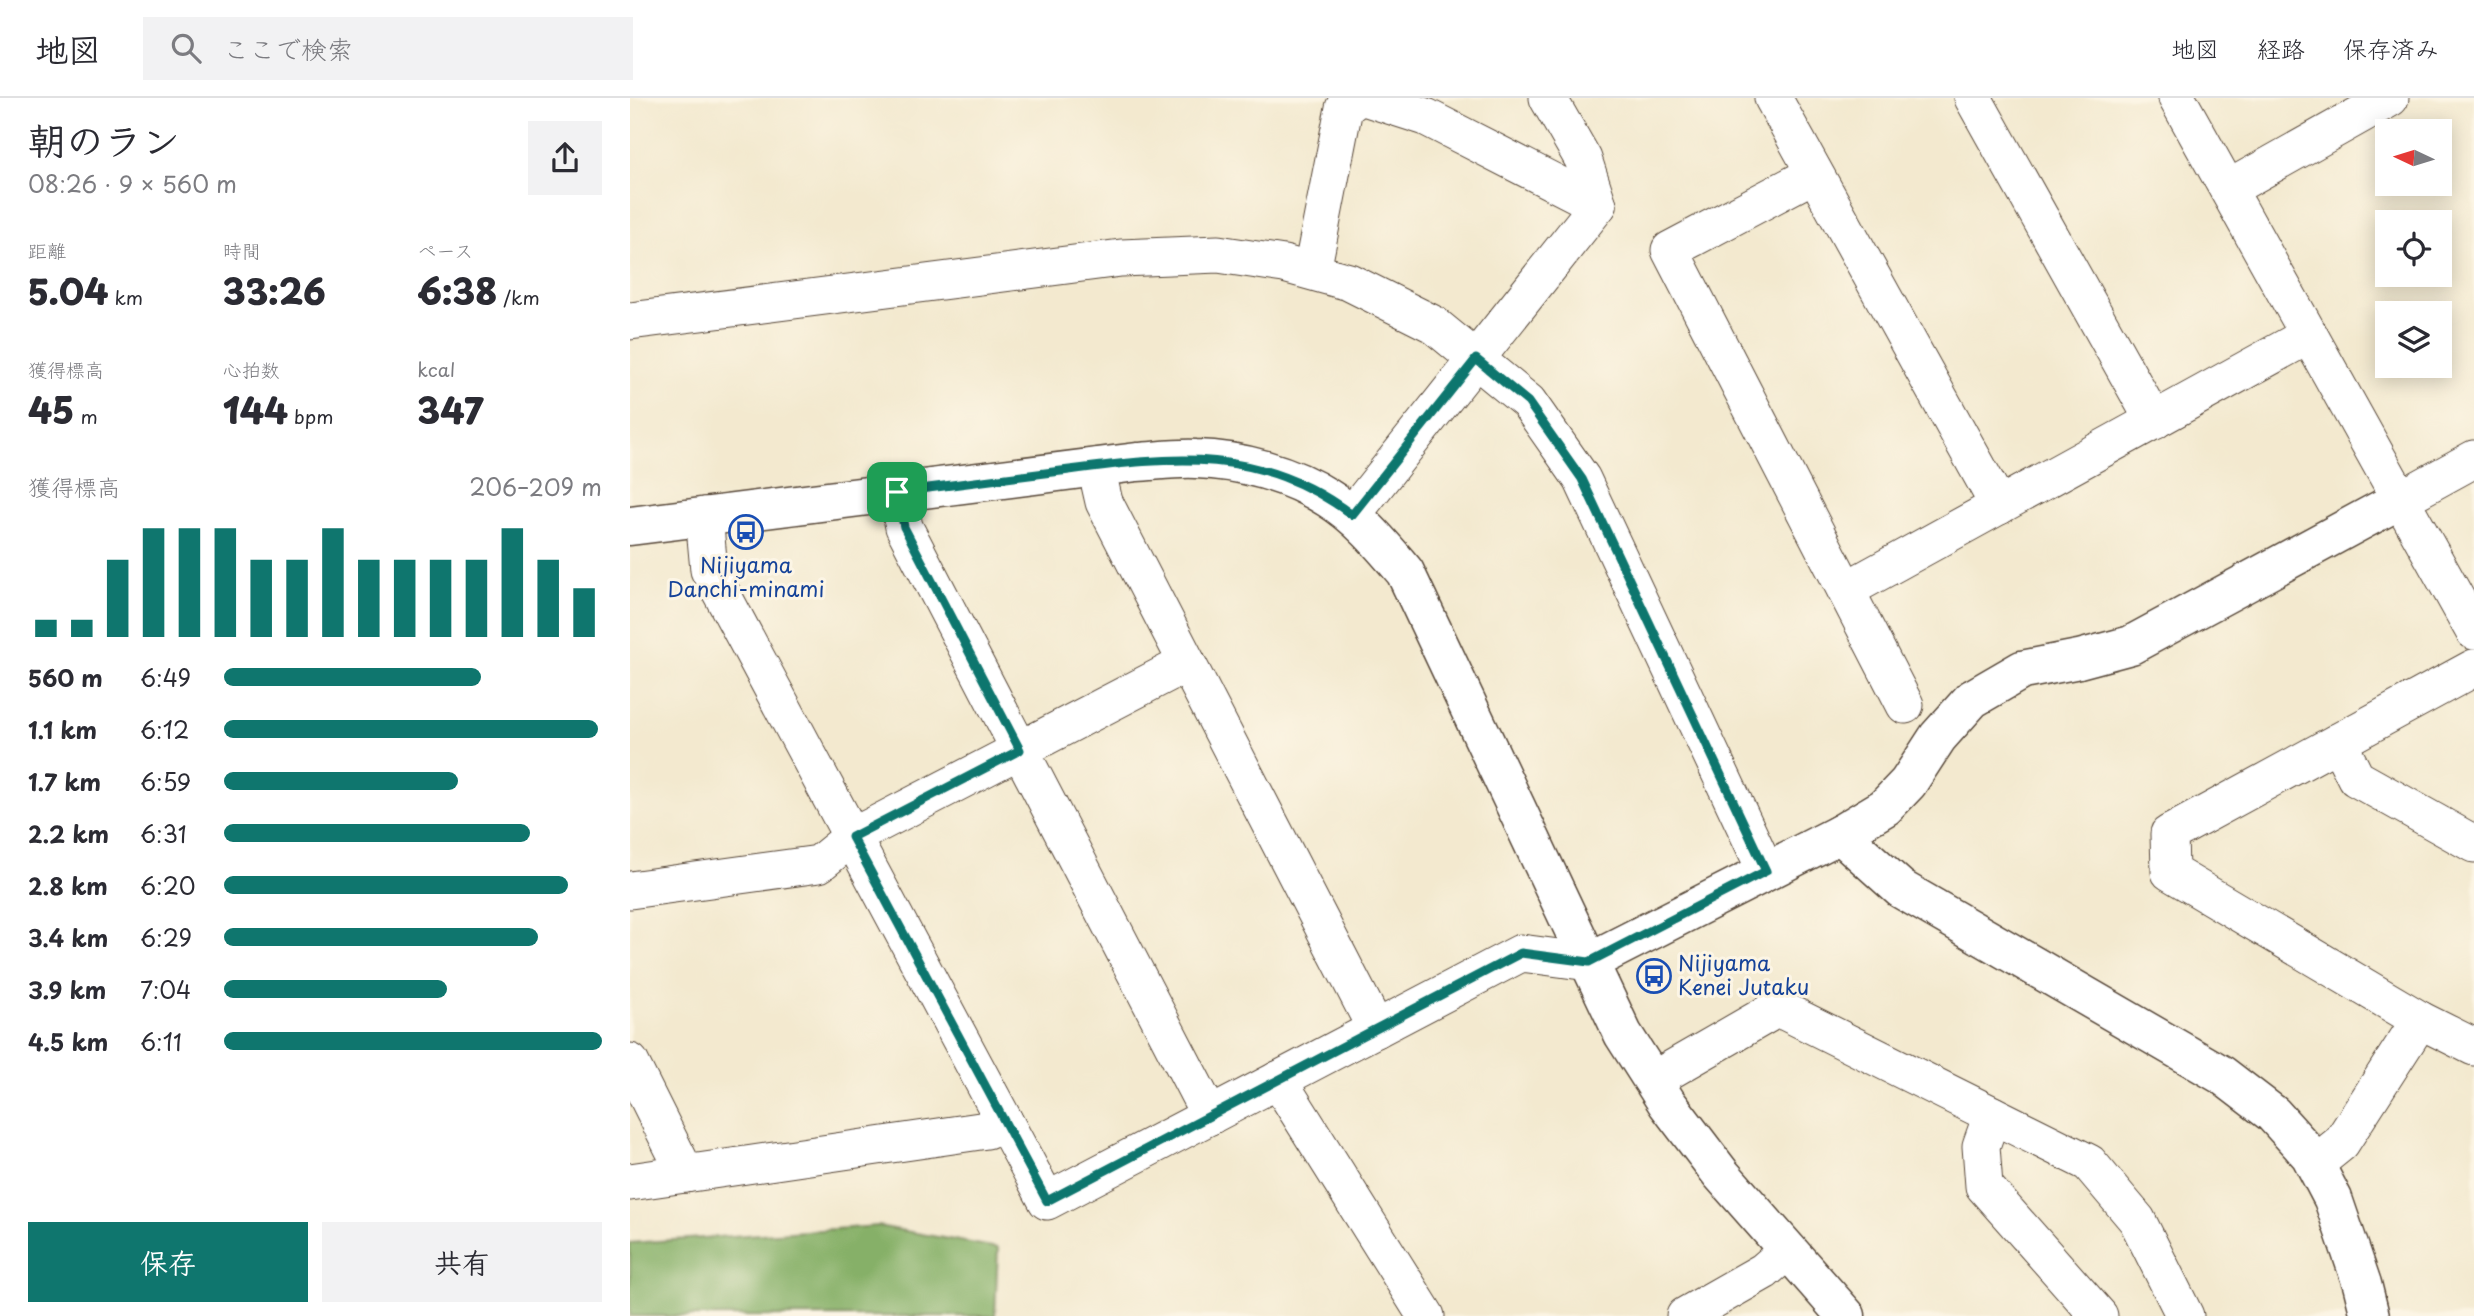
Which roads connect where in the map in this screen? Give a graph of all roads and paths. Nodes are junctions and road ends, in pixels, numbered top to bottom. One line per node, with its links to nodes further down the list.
1 (1357, 98): 11 (street)
2 (1367, 98): 10 (street)
3 (1548, 98): 10 (street)
4 (1773, 98): 8 (street)
5 (1973, 98): 15 (street)
6 (2177, 98): 9 (street)
7 (2389, 98): 9 (street)
8 (1814, 174): 20 (street); 24 (street)
9 (2228, 189): 13 (street)
10 (1598, 205): 14 (street)
11 (1312, 271): 12 (street); 14 (street)
12 (630, 321)
13 (2309, 335): 15 (street); 19 (street)
14 (1476, 359): 21 (street); 34 (street)
15 (2154, 421): 20 (street)
16 (2474, 459): 19 (street)
17 (1096, 467): 18 (street); 21 (street); 26 (street)
18 (897, 492): 22 (street); 30 (street)
19 (2401, 499): 25 (street); 31 (street)
20 (1999, 506): 24 (street)
21 (1352, 515): 36 (street)
22 (704, 516): 23 (street); 32 (street)
23 (630, 526)
24 (1846, 590): 28 (street)
25 (2474, 631)
26 (1187, 663): 30 (street); 38 (street)
27 (2474, 668): 29 (street)
28 (1905, 705)
29 (2338, 742): 33 (street); 37 (street)
30 (1020, 750): 32 (street); 44 (street)
31 (1840, 834): 34 (street); 46 (street)
32 (852, 837): 35 (street); 45 (street)
33 (2474, 844)
34 (1766, 871): 36 (street)
35 (630, 890)
36 (1589, 962): 38 (street); 42 (street)
37 (2420, 1020): 39 (street); 46 (street)
38 (1376, 1029): 41 (street)
39 (2474, 1047)
40 (630, 1062): 47 (street)
41 (1278, 1080): 44 (street); 50 (street)
42 (1653, 1080): 43 (street); 49 (street)
43 (1992, 1115): 53 (street); 54 (street)
44 (1210, 1116): 45 (street)
45 (1004, 1121): 47 (street)
46 (2315, 1164): 55 (street)
47 (686, 1174): 48 (street)
48 (630, 1182)
49 (1788, 1250): 51 (street); 52 (street)
50 (1426, 1316)
51 (1685, 1316)
52 (1846, 1316)
53 (2099, 1316)
54 (2185, 1316)
55 (2370, 1316)

